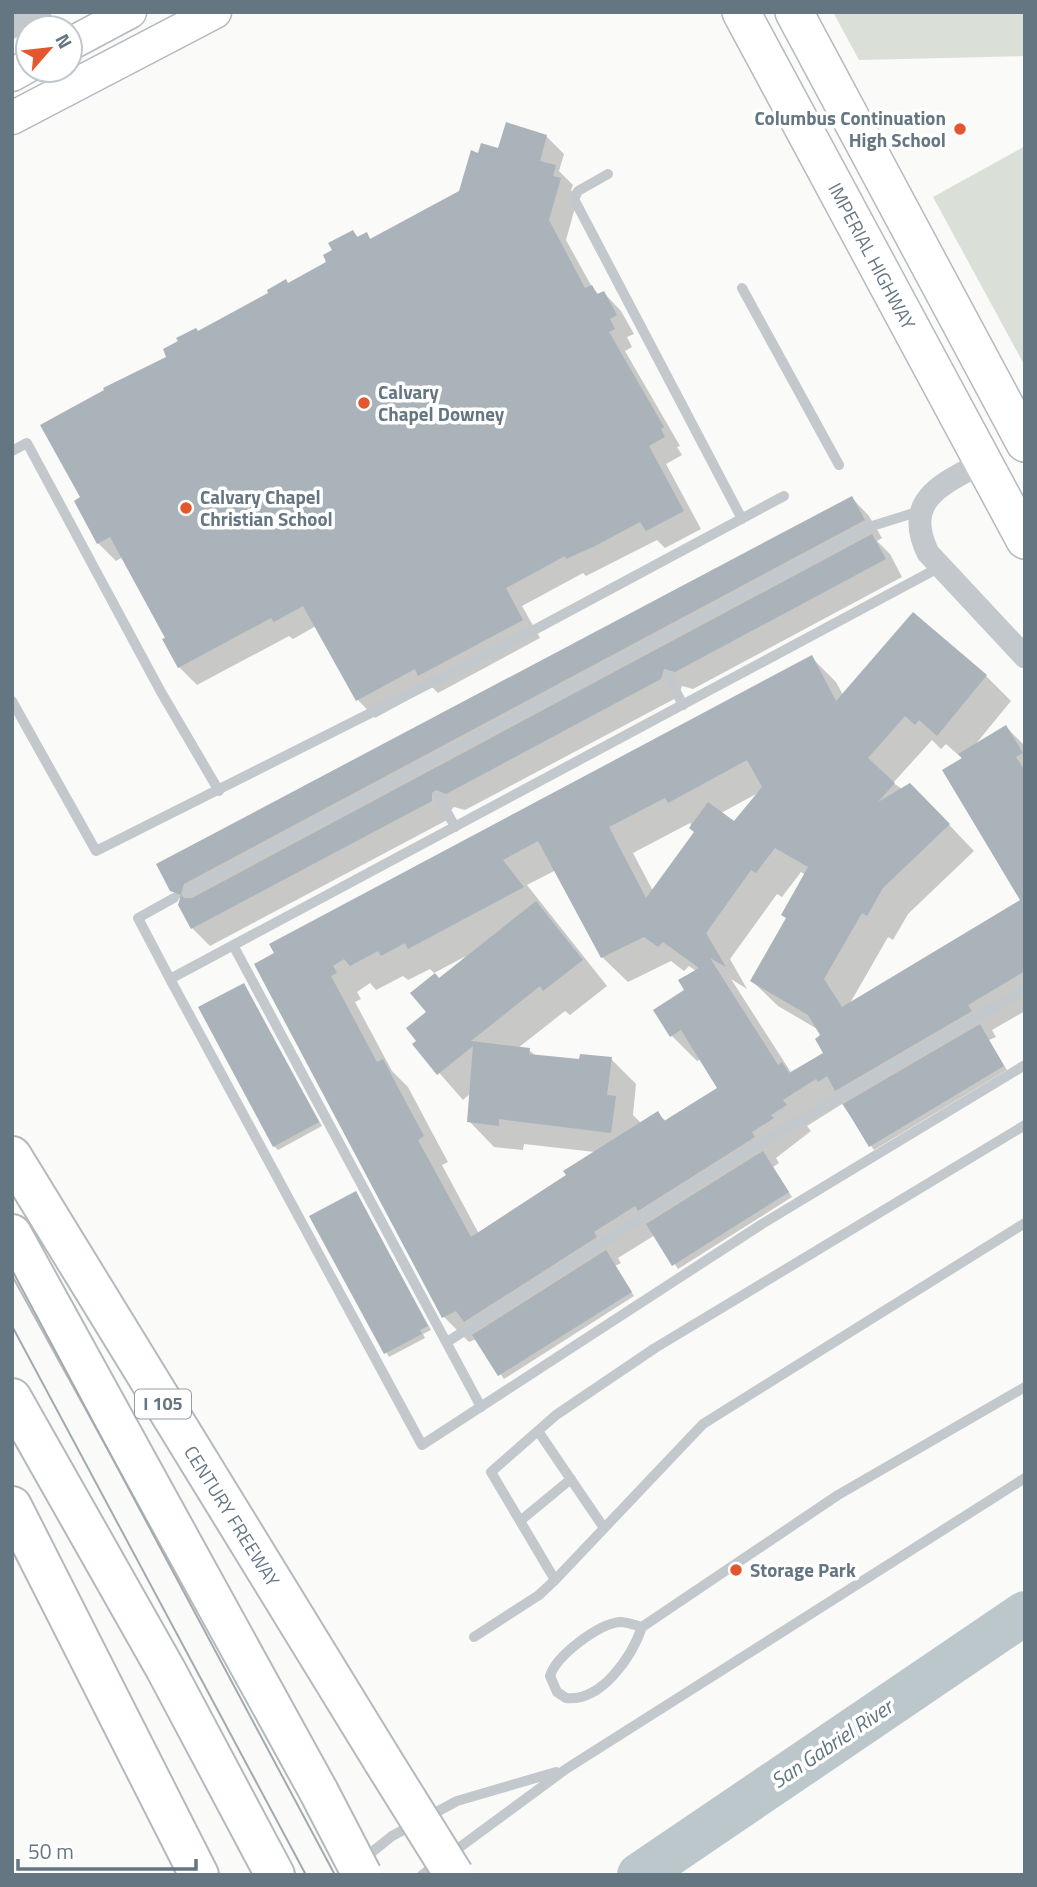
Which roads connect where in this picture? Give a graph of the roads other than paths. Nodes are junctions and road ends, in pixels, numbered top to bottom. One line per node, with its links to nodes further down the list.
1 (40, 12): 5 (street)
2 (215, 12): 6 (main road)
3 (741, 12): 13 (main road, IMPERIAL HIGHWAY)
4 (794, 12): 11 (main road)
5 (12, 27)
6 (130, 30): 7 (main road); 8 (main road)
7 (84, 41)
8 (12, 118)
9 (608, 174): 17 (lane)
10 (742, 288): 14 (lane)
11 (1025, 443)
12 (12, 451): 24 (lane)
13 (983, 462): 16 (street); 18 (main road, IMPERIAL HIGHWAY)
14 (839, 465)
15 (784, 496): 17 (lane)
16 (921, 511): 19 (street); 27 (lane)
17 (742, 519): 24 (lane)
18 (1025, 540)
19 (940, 567): 20 (street); 23 (lane)
20 (1025, 657)
21 (668, 676): 23 (lane)
22 (12, 701): 24 (lane)
23 (683, 705): 26 (lane)
24 (219, 791)
25 (439, 797): 26 (lane)
26 (455, 827): 29 (lane)
27 (188, 891)
28 (174, 898): 30 (lane)
29 (233, 946): 30 (lane); 37 (lane)
30 (170, 979): 40 (lane)
31 (1025, 989): 37 (lane)
32 (1025, 1065): 40 (lane)
33 (1025, 1125): 41 (lane)
34 (21, 1172): 50 (highway); 57 (highway, CENTURY FREEWAY / I 105, bridge)
35 (1025, 1223): 46 (lane)
36 (12, 1234): 50 (highway)
37 (447, 1342): 40 (lane)
38 (1025, 1387): 48 (lane)
39 (12, 1398): 53 (highway)
40 (481, 1407)
41 (538, 1431): 43 (lane); 45 (lane)
42 (1025, 1478): 51 (lane)
43 (571, 1479): 45 (lane); 46 (lane)
44 (12, 1506): 52 (highway)
45 (520, 1521): 47 (lane)
46 (604, 1528): 47 (lane)
47 (555, 1580): 49 (lane)
48 (642, 1627): 48 (lane)
49 (474, 1637)
50 (274, 1708): 55 (highway, bridge)
51 (566, 1769): 54 (lane); 56 (lane)
52 (191, 1864)
53 (275, 1875)
54 (344, 1875)
55 (362, 1875)
56 (422, 1875)
57 (454, 1875)

